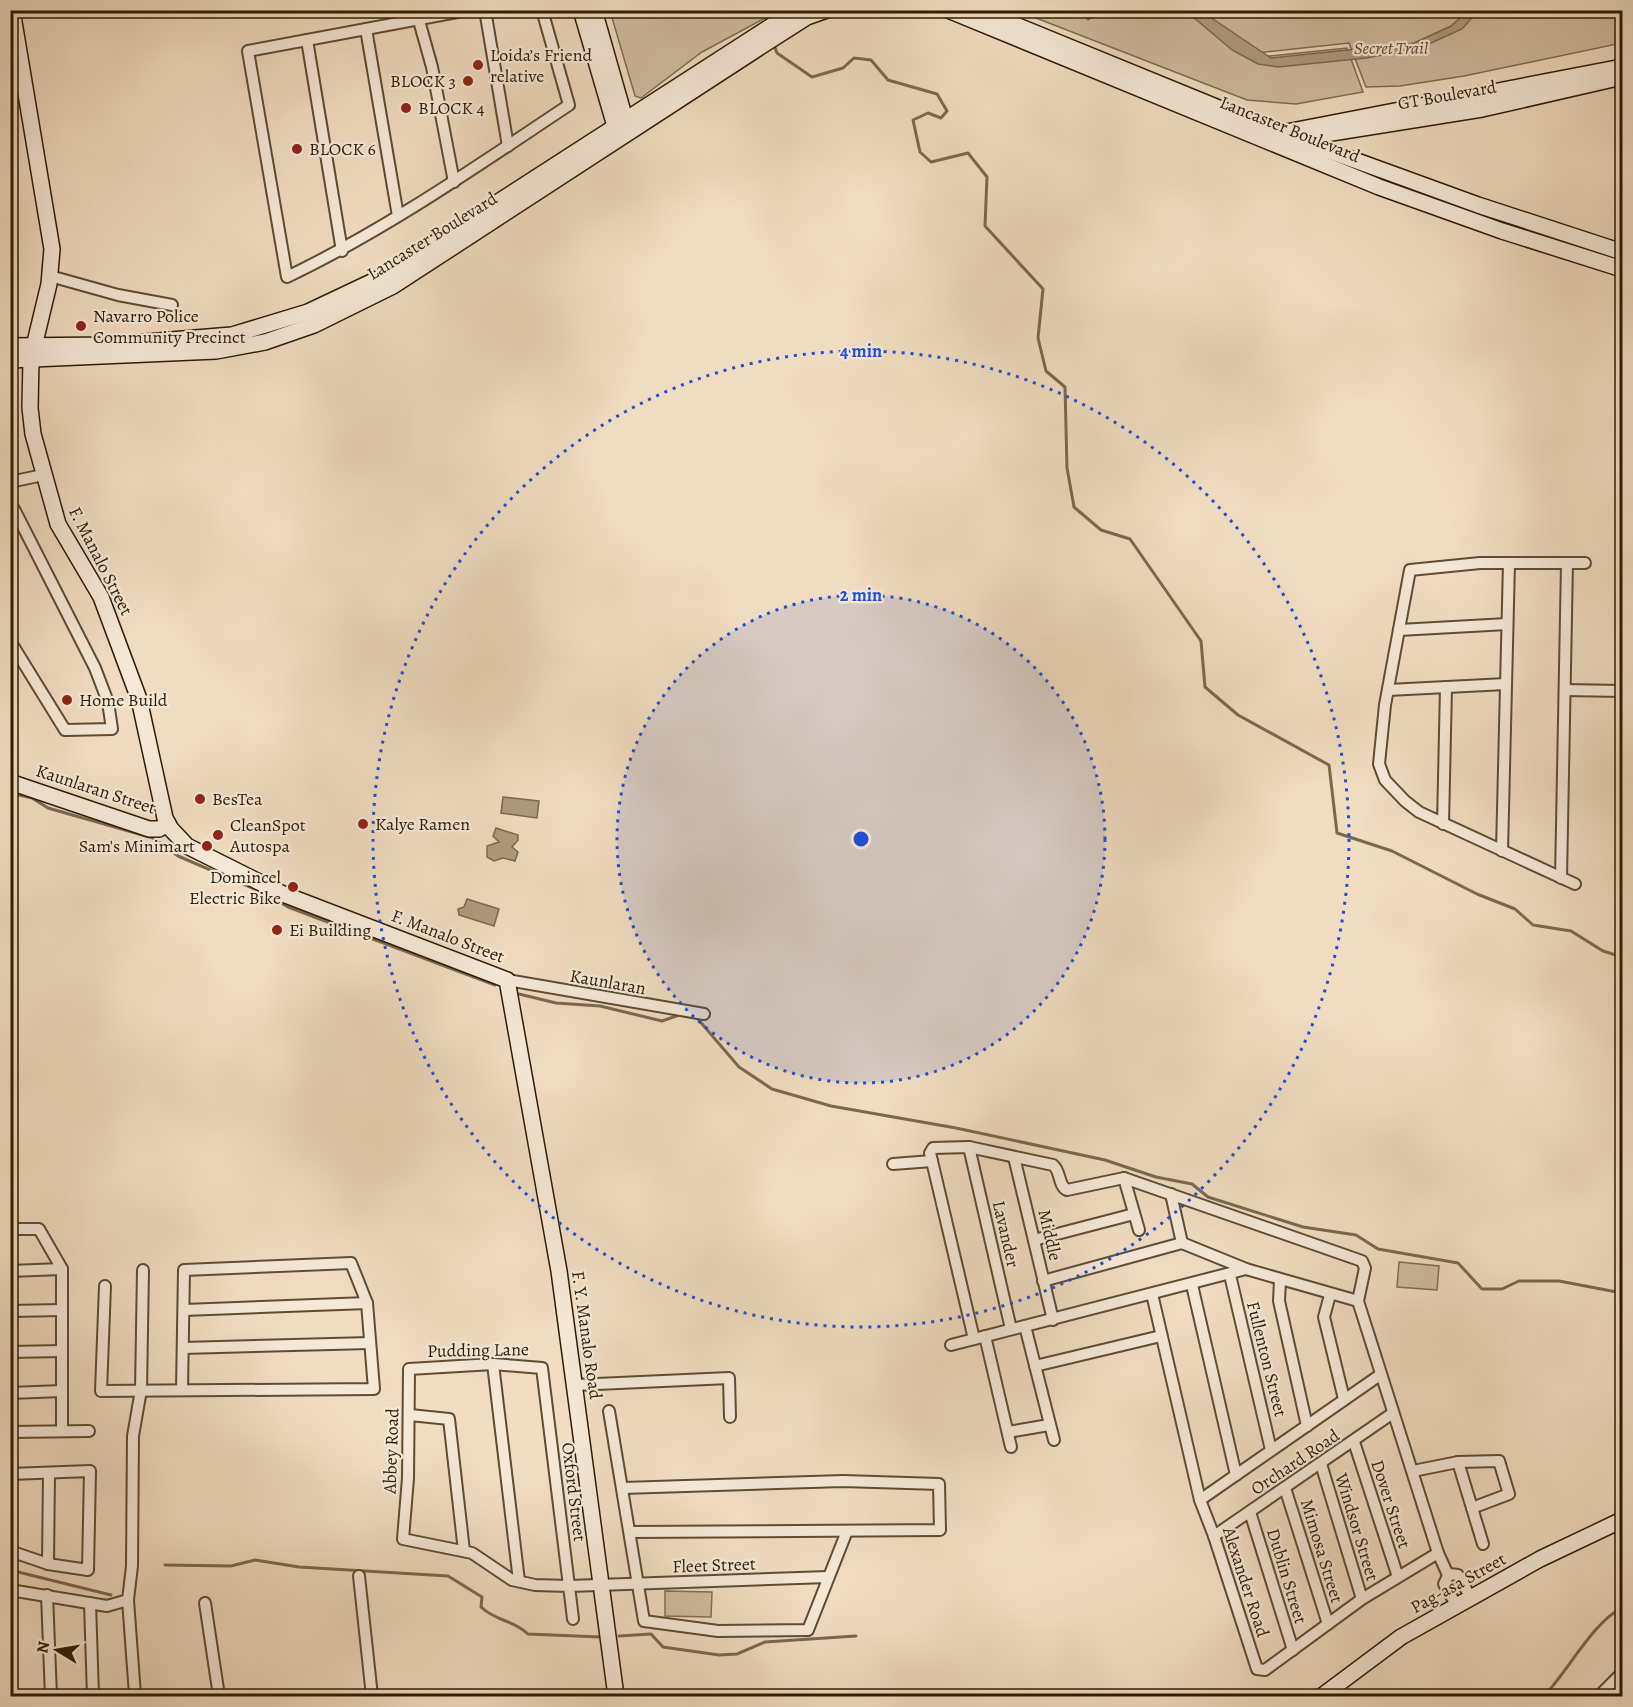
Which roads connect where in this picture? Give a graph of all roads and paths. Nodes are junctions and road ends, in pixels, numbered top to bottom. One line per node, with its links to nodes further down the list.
1 (12, 10): 26 (street, F. Manalo Street)
2 (468, 10): 11 (street)
3 (485, 10): 20 (street)
4 (542, 10): 20 (street)
5 (582, 10): 17 (street)
6 (594, 10): 17 (street)
7 (796, 10): 13 (street, Lancaster Boulevard)
8 (827, 10): 13 (street, Lancaster Boulevard)
9 (948, 10): 19 (street, Lancaster Boulevard)
10 (980, 10): 19 (street, Lancaster Boulevard)
11 (418, 15): 12 (street); 21 (street)
12 (366, 29): 14 (street); 22 (street)
13 (767, 35): 17 (street, Lancaster Boulevard)
14 (307, 40): 23 (street); 23 (street)
15 (1623, 67): 19 (street, GT Boulevard)
16 (1623, 78): 18 (street, GT Boulevard)
17 (620, 128): 29 (street, Lancaster Boulevard)
18 (1298, 138): 19 (street, Lancaster Boulevard); 24 (street, Lancaster Boulevard)
19 (1274, 140): 25 (street, Lancaster Boulevard)
20 (508, 146): 21 (street)
21 (453, 182): 22 (street)
22 (398, 216): 23 (street)
23 (342, 250)
24 (1623, 252)
25 (1623, 269)
26 (50, 276): 27 (street); 29 (street, F. Manalo Street)
27 (172, 305)
28 (10, 346): 29 (street, Lancaster Boulevard)
29 (32, 353): 30 (street, Lancaster Boulevard); 31 (street, F. Manalo Street)
30 (10, 360)
31 (43, 475): 32 (street); 46 (street, F. Manalo Street)
32 (10, 482)
33 (10, 510): 39 (street)
34 (1509, 563): 35 (street); 37 (street); 38 (street)
35 (1567, 563): 36 (street); 43 (street)
36 (1585, 563)
37 (1507, 624): 38 (street); 40 (street)
38 (1398, 630): 42 (street)
39 (10, 641)
40 (1506, 684): 41 (street); 48 (street)
41 (1446, 687): 42 (street); 47 (street)
42 (1388, 690): 47 (street)
43 (1565, 690): 44 (street); 49 (street)
44 (1623, 691)
45 (10, 782): 46 (street, Kaunlaran Street)
46 (168, 824): 51 (street, F. Manalo Street)
47 (1443, 824): 48 (street)
48 (1502, 851): 49 (street)
49 (1561, 878): 50 (street)
50 (1575, 884)
51 (507, 980): 52 (street, Kaunlaran); 95 (street, F. Y. Manalo Road)
52 (704, 1014)
53 (969, 1147): 54 (street); 55 (street); 82 (street, Lavander)
54 (1014, 1157): 57 (street); 62 (street, Middle)
55 (932, 1161): 56 (street); 84 (street)
56 (893, 1164)
57 (1124, 1178): 58 (street); 59 (street)
58 (1171, 1194): 63 (street); 75 (street)
59 (1134, 1215): 61 (street); 62 (street)
60 (10, 1229): 64 (street)
61 (1139, 1230)
62 (1034, 1240): 70 (street, Middle)
63 (1182, 1243): 65 (street); 70 (street)
64 (62, 1269): 67 (street); 77 (street)
65 (1246, 1269): 68 (street); 69 (street)
66 (143, 1270): 96 (street)
67 (10, 1271)
68 (1230, 1275): 71 (street); 114 (street, Fullenton Street)
69 (1280, 1280): 74 (street); 106 (street)
70 (1044, 1281): 80 (street, Middle)
71 (1191, 1285): 73 (street); 120 (street)
72 (105, 1286): 96 (street)
73 (1152, 1294): 80 (street); 83 (street, Alexander Road)
74 (1330, 1295): 75 (street); 100 (street)
75 (1358, 1301): 94 (street)
76 (367, 1303): 78 (street); 78 (street); 85 (street)
77 (62, 1310): 79 (street); 88 (street)
78 (184, 1310): 87 (street)
79 (10, 1311)
80 (1053, 1320): 81 (street)
81 (1025, 1326): 82 (street); 91 (street)
82 (1011, 1329): 84 (street)
83 (1161, 1336): 91 (street); 123 (street, Alexander Road)
84 (980, 1338): 86 (street); 110 (street)
85 (370, 1342): 87 (street); 97 (street)
86 (951, 1345)
87 (183, 1348): 97 (street)
88 (62, 1351): 89 (street); 98 (street)
89 (10, 1352)
90 (493, 1364): 92 (street, Pudding Lane); 93 (street, Pudding Lane); 139 (street)
91 (1035, 1366): 105 (street)
92 (413, 1368): 103 (street, Abbey Road)
93 (542, 1368): 142 (street, Oxford Street)
94 (1380, 1375): 100 (street); 102 (street)
95 (575, 1385): 104 (street); 140 (street, F. Y. Manalo Road)
96 (141, 1390): 97 (street); 147 (street)
97 (182, 1390)
98 (62, 1391): 99 (street); 107 (street)
99 (10, 1393)
100 (1344, 1399): 106 (street)
101 (609, 1411): 121 (street)
102 (1393, 1413): 112 (street, Orchard Road); 117 (street)
103 (410, 1415): 132 (street); 132 (street, Abbey Road)
104 (730, 1417)
105 (1049, 1425): 110 (street); 111 (street)
106 (1306, 1426): 114 (street)
107 (62, 1431): 108 (street); 109 (street)
108 (89, 1431)
109 (10, 1432)
110 (1008, 1432): 113 (street)
111 (1054, 1440)
112 (1354, 1442): 116 (street, Orchard Road); 137 (street, Dover Street)
113 (1011, 1447)
114 (1271, 1450): 120 (street)
115 (1458, 1462): 117 (street); 124 (street); 124 (street)
116 (1321, 1464): 122 (street, Orchard Road); 146 (street, Windsor Street)
117 (1413, 1471): 133 (street)
118 (49, 1473): 119 (street); 134 (street); 134 (street)
119 (10, 1474)
120 (1236, 1475): 123 (street)
121 (623, 1488): 127 (street); 128 (street)
122 (1285, 1488): 125 (street, Orchard Road); 152 (street, Mimosa Street)
123 (1200, 1500): 129 (street, Alexander Road)
124 (1472, 1509): 130 (street)
125 (1250, 1512): 129 (street, Orchard Road); 153 (street, Dublin Street)
126 (1623, 1520): 145 (street, Pag-asa Street)
127 (847, 1531): 128 (street); 138 (street)
128 (630, 1532): 141 (street)
129 (1214, 1536): 153 (street, Alexander Road)
130 (1483, 1544)
131 (10, 1551): 134 (street)
132 (464, 1551): 139 (street)
133 (1438, 1553): 135 (street); 137 (street, Alexander Road)
134 (48, 1564)
135 (1448, 1575): 145 (street); 150 (street)
136 (359, 1576): 159 (street)
137 (1398, 1576): 146 (street, Alexander Road)
138 (828, 1578): 141 (street, Fleet Street); 141 (street)
139 (519, 1581): 142 (street, Fleet Street)
140 (602, 1584): 141 (street, Fleet Street); 142 (street, Fleet Street); 160 (street, F. Y. Manalo Road)
141 (638, 1584)
142 (569, 1586): 151 (street, Oxford Street)
143 (10, 1590): 144 (street)
144 (47, 1595): 148 (street); 155 (street)
145 (1471, 1598): 150 (street, Pag-asa Street)
146 (1362, 1599): 152 (street, Alexander Road)
147 (128, 1600): 148 (street); 157 (street)
148 (90, 1603): 156 (street)
149 (205, 1603): 158 (street)
150 (1457, 1606): 161 (street, Pag-asa Street)
151 (573, 1619)
152 (1328, 1624): 153 (street, Alexander Road)
153 (1293, 1650)
154 (1623, 1673): 162 (street)
155 (51, 1696)
156 (93, 1696)
157 (123, 1696)
158 (219, 1696)
159 (372, 1696)
160 (616, 1696)
161 (1322, 1696)
162 (1599, 1696)

